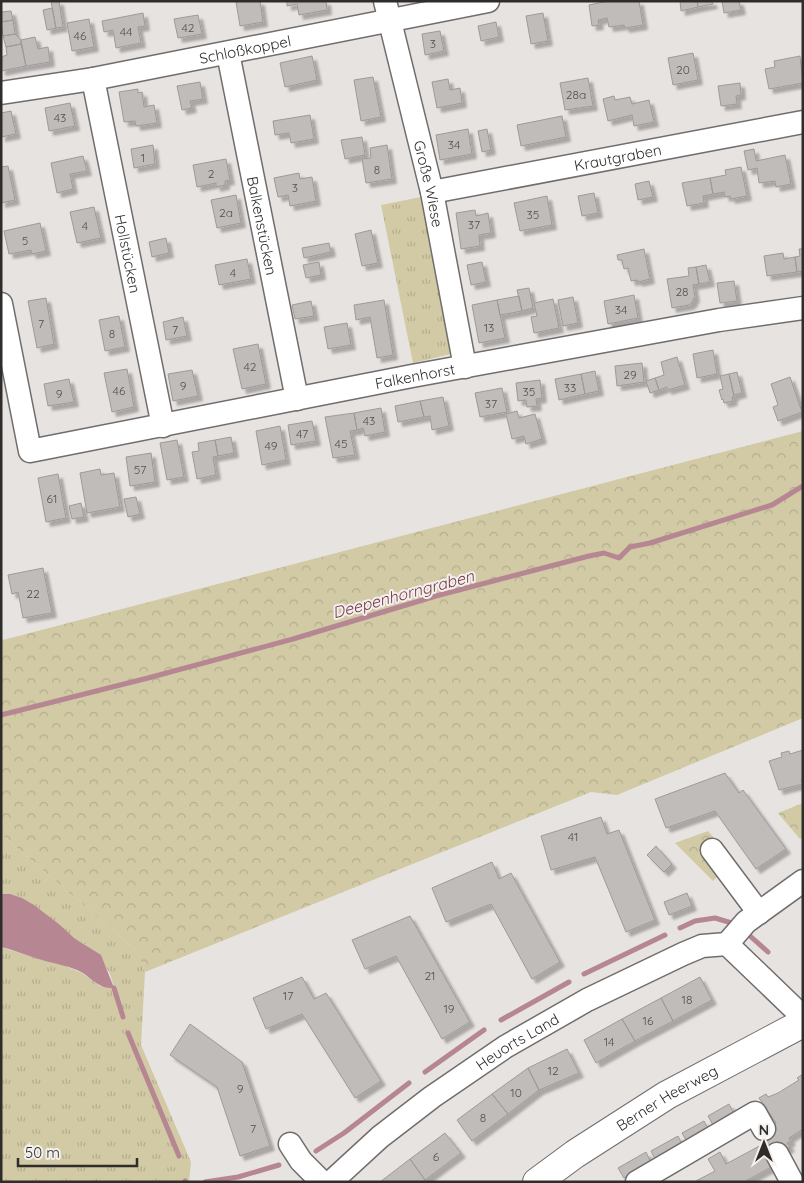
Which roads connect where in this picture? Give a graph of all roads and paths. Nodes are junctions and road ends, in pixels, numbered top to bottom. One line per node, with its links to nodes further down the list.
1 (488, 1): 2 (street, Schloßkoppel)
2 (387, 10): 3 (street, Schloßkoppel); 7 (street, Große Wiese)
3 (228, 53): 4 (street, Schloßkoppel); 11 (street, Balkenstücken)
4 (94, 79): 5 (street, Schloßkoppel); 12 (street, Hollstücken)
5 (1, 93)
6 (803, 122): 7 (street, Krautgraben)
7 (432, 192): 10 (street, Große Wiese)
8 (1, 304): 12 (street, Falkenhorst)
9 (803, 308): 10 (street, Falkenhorst)
10 (465, 367): 11 (street, Falkenhorst)
11 (296, 399): 12 (street, Falkenhorst)
12 (163, 426)
13 (712, 850): 15 (street)
14 (803, 881): 15 (street)
15 (759, 913): 16 (street)
16 (727, 944): 17 (street); 23 (street, Heuorts Land)
17 (803, 1017)
18 (803, 1023): 24 (main road, Berner Heerweg)
19 (764, 1129): 25 (street)
20 (290, 1144): 22 (street)
21 (777, 1154): 26 (street)
22 (322, 1182)
23 (332, 1182)
24 (537, 1182)
25 (637, 1182)
26 (792, 1182)

